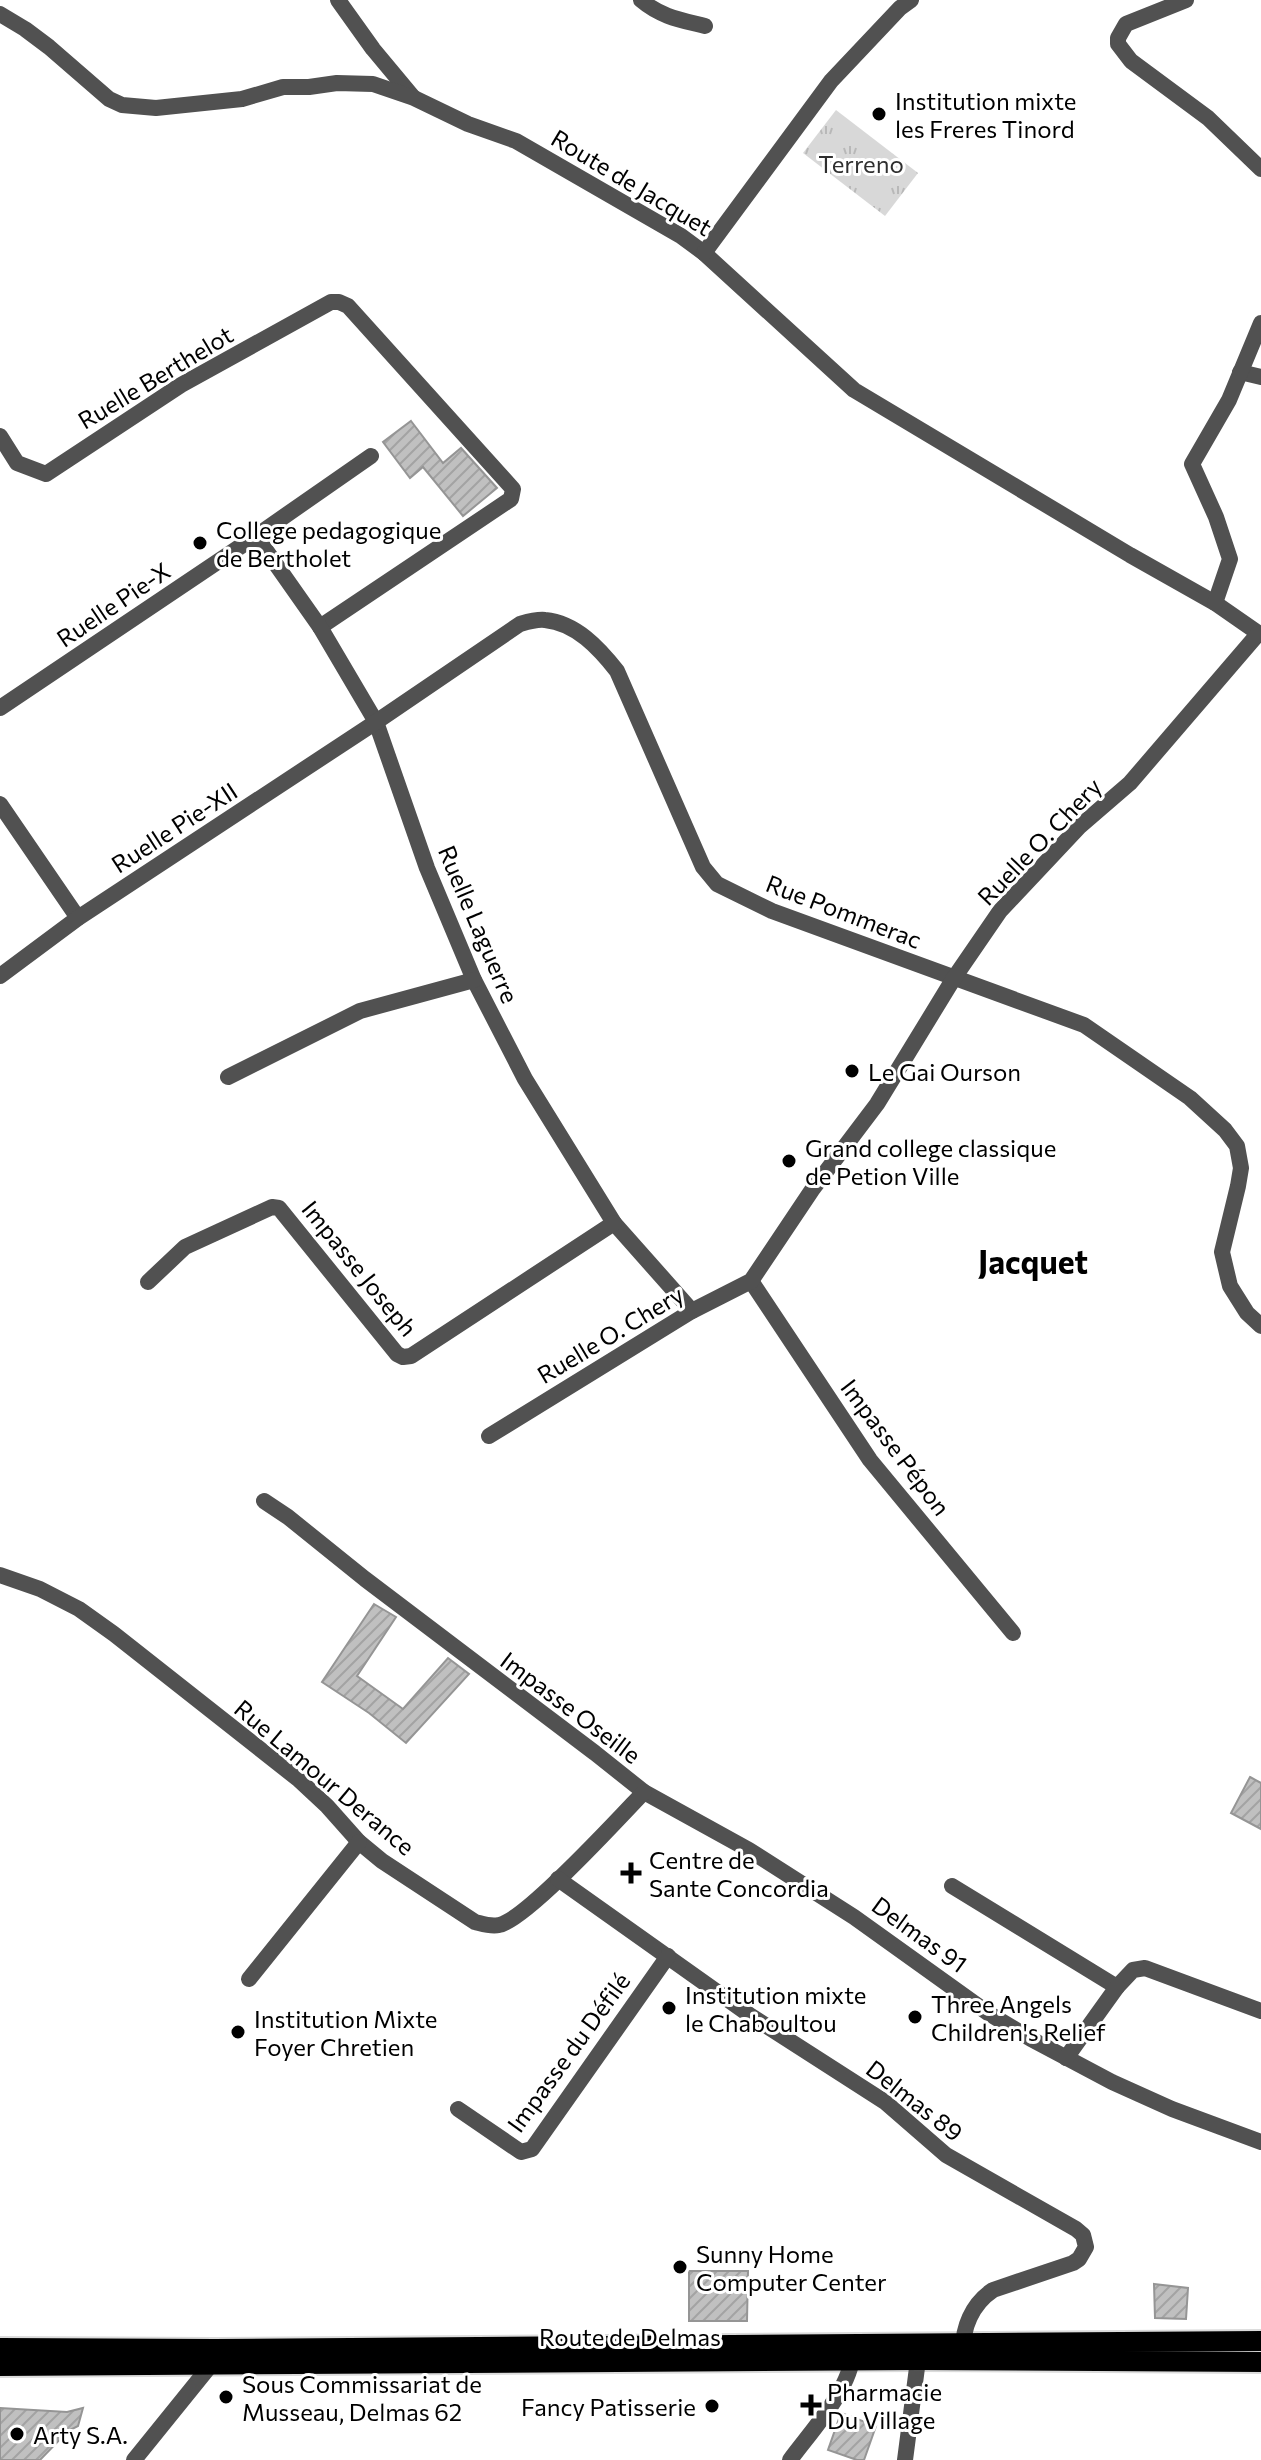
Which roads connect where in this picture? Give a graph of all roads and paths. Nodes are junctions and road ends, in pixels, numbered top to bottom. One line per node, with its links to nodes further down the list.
1 (338, 0): 7 (street)
2 (641, 0): 6 (street)
3 (1186, 0): 8 (street)
4 (902, 3): 9 (street)
5 (0, 14): 7 (street, Route de Jacquet)
6 (705, 26)
7 (414, 98): 9 (street, Route de Jacquet)
8 (1261, 169)
9 (704, 253): 16 (street, Route de Jacquet)
10 (1261, 323): 11 (street)
11 (1240, 372): 12 (street); 16 (street)
12 (1261, 377)
13 (0, 436): 17 (street, Ruelle Berthelot)
14 (371, 456): 15 (street, Ruelle Pie-X)
15 (256, 536): 17 (street, Ruelle Laguerre); 19 (street, Ruelle Pie-X)
16 (1215, 603): 18 (street, Route de Jacquet)
17 (320, 627): 20 (street, Ruelle Laguerre)
18 (1260, 635): 24 (street, Ruelle O. Chery)
19 (0, 708)
20 (376, 722): 22 (street, Ruelle Pie-XII); 24 (street, Rue Pommerac); 25 (street, Ruelle Laguerre)
21 (0, 804): 22 (street)
22 (78, 918): 23 (street, Ruelle Pie-XII)
23 (0, 976)
24 (954, 978): 28 (street, Ruelle O. Chery); 31 (street, Rue Pommerac)
25 (474, 980): 26 (street); 27 (street, Ruelle Laguerre)
26 (228, 1077)
27 (614, 1223): 29 (street, Impasse Joseph); 30 (street, Ruelle Laguerre)
28 (751, 1281): 30 (street, Ruelle O. Chery); 35 (street, Impasse Pépon)
29 (148, 1282)
30 (692, 1311): 32 (street, Ruelle O. Chery)
31 (1261, 1326)
32 (489, 1436)
33 (264, 1501): 36 (street, Impasse Oseille)
34 (0, 1575): 37 (street, Rue Lamour Derance)
35 (1013, 1633)
36 (644, 1792): 38 (street, Rue Lamour Derance); 44 (street, Delmas 91)
37 (359, 1842): 38 (street, Rue Lamour Derance); 41 (street)
38 (558, 1879): 40 (street, Delmas 89)
39 (952, 1886): 42 (street)
40 (668, 1956): 45 (street, Impasse du Défilé); 50 (street, Delmas 89)
41 (249, 1979)
42 (1117, 1987): 43 (street); 44 (street)
43 (1261, 2011)
44 (1066, 2058): 46 (street, Delmas 91)
45 (458, 2109)
46 (1261, 2142)
47 (1261, 2341): 50 (main road, Route de Delmas)
48 (0, 2348): 49 (main road, Route de Delmas)
49 (852, 2352): 50 (main road, Route de Delmas); 51 (main road, Route de Delmas); 54 (main road, Route de Delmas); 56 (street)
50 (963, 2352): 51 (main road, Route de Delmas); 52 (main road, Route de Delmas)
51 (918, 2360): 57 (street)
52 (1261, 2362)
53 (0, 2366): 54 (main road, Route de Delmas)
54 (210, 2366): 55 (street)
55 (134, 2460)
56 (790, 2460)
57 (905, 2460)

